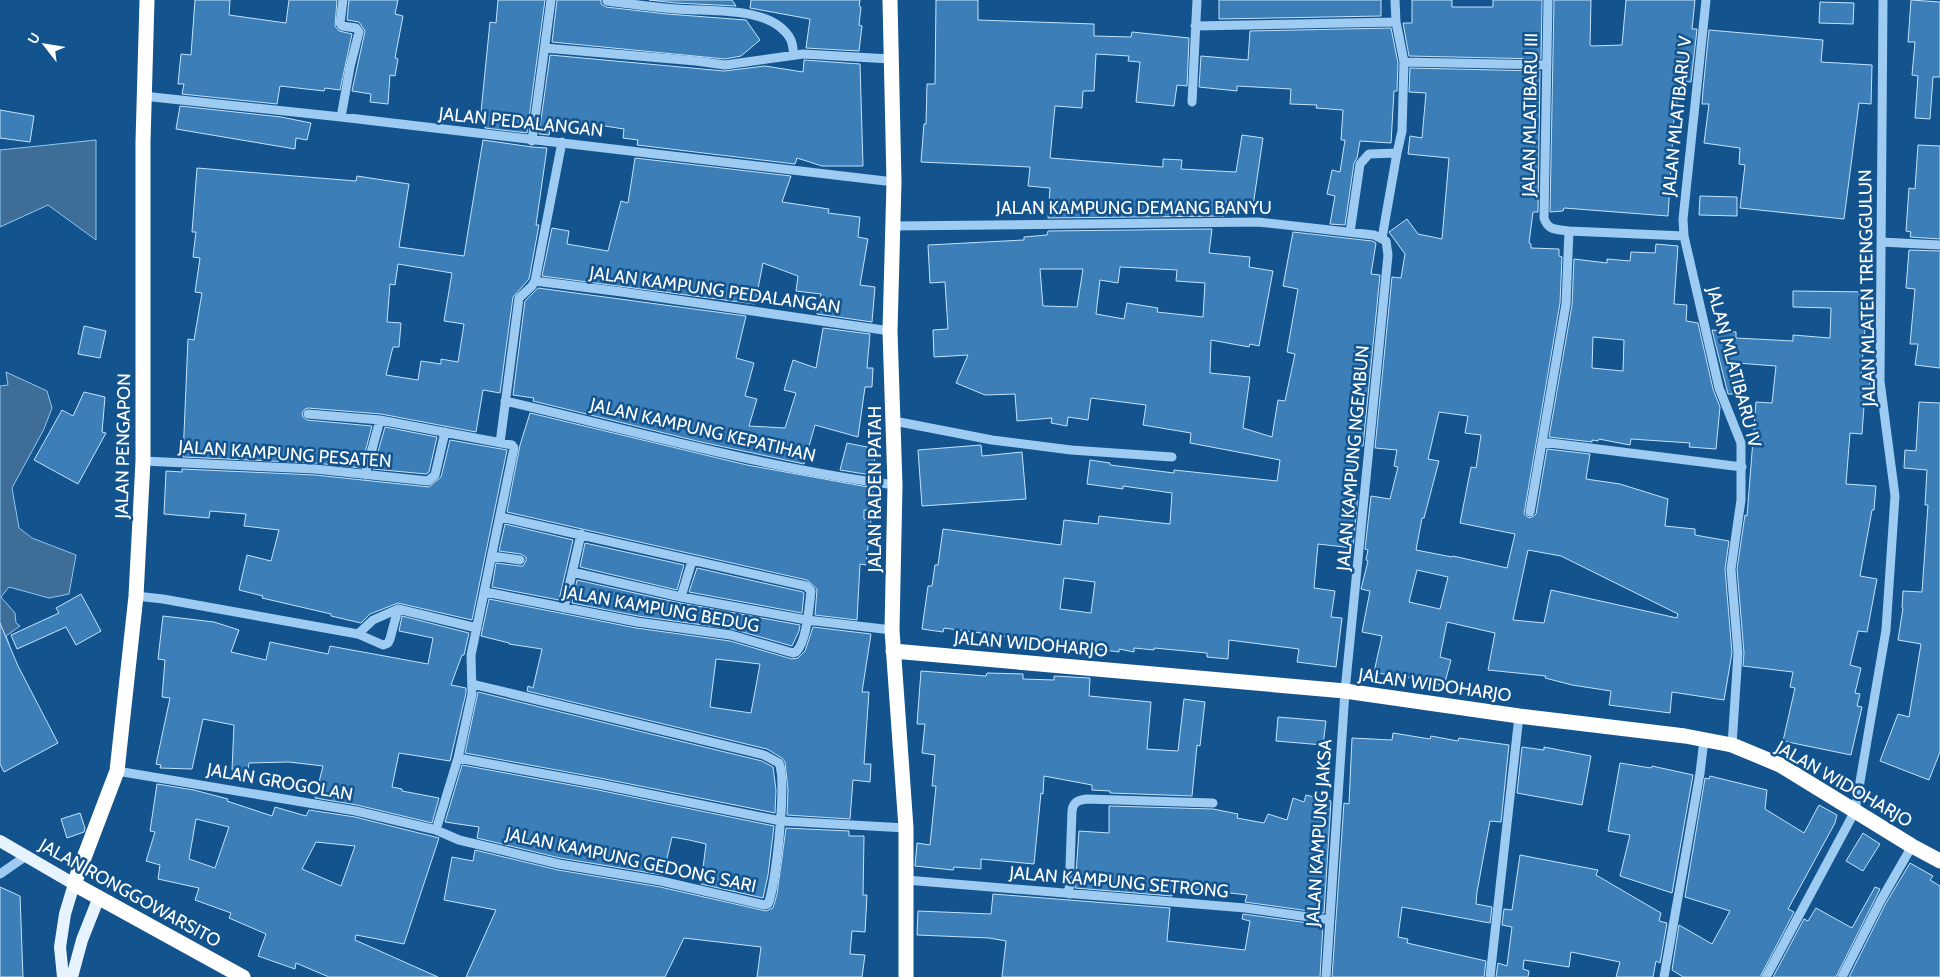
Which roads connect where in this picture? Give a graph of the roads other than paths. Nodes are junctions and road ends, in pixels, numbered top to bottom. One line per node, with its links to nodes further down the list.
1 (147, 0): 18 (highway, JALAN PENGAPON)
2 (343, 0): 20 (street)
3 (551, 0): 13 (street)
4 (890, 0): 15 (highway, JALAN RADEN PATAH)
5 (1196, 0): 12 (street)
6 (1395, 0): 11 (street)
7 (1548, 0): 17 (street, JALAN MLATIBARU III)
8 (1706, 0): 29 (street, JALAN MLATIBARU V)
9 (1882, 0): 30 (street, JALAN MLATEN TRENGGULUN)
10 (607, 1): 14 (street)
11 (1396, 22): 12 (street); 16 (street)
12 (1195, 26): 19 (street)
13 (545, 48): 14 (street); 21 (street)
14 (794, 55): 15 (street)
15 (891, 59): 24 (highway, JALAN RADEN PATAH)
16 (1404, 62): 17 (street); 23 (street)
17 (1547, 65): 26 (street, JALAN MLATIBARU III)
18 (143, 96): 20 (street, JALAN PEDALANGAN); 42 (highway, JALAN PENGAPON)
19 (1192, 102)
20 (341, 117): 21 (street, JALAN PEDALANGAN)
21 (532, 141): 22 (street, JALAN PEDALANGAN)
22 (562, 142): 24 (street, JALAN PEDALANGAN); 32 (street)
23 (1397, 153): 27 (street); 28 (street)
24 (894, 182): 25 (highway, JALAN RADEN PATAH)
25 (893, 226): 27 (street, JALAN KAMPUNG DEMANG BANYU); 33 (highway, JALAN RADEN PATAH)
26 (1569, 231): 29 (street); 39 (street)
27 (1350, 232): 28 (street, JALAN KAMPUNG DEMANG BANYU)
28 (1378, 236): 64 (street, JALAN KAMPUNG NGEMBUN)
29 (1684, 236): 43 (street, JALAN MLATIBARU IV)
30 (1881, 242): 31 (street); 71 (street, JALAN MLATEN TRENGGULUN)
31 (1940, 245)
32 (535, 281): 33 (street, JALAN KAMPUNG PEDALANGAN); 34 (street)
33 (890, 331): 37 (highway, JALAN RADEN PATAH)
34 (505, 400): 40 (street); 45 (street, JALAN KAMPUNG KEPATIHAN)
35 (308, 414): 36 (street)
36 (380, 420): 38 (street); 44 (street)
37 (894, 421): 41 (street); 45 (highway, JALAN RADEN PATAH)
38 (445, 432): 40 (street); 44 (street, JALAN KAMPUNG PESATEN)
39 (1542, 442): 43 (street); 46 (street)
40 (500, 443): 47 (street)
41 (1172, 456)
42 (143, 462): 44 (street, JALAN KAMPUNG PESATEN); 54 (highway, JALAN PENGAPON)
43 (1742, 467): 67 (street, JALAN MLATIBARU IV)
44 (365, 475)
45 (895, 485): 60 (highway, JALAN RADEN PATAH)
46 (1530, 512)
47 (501, 517): 48 (street, JALAN KAMPUNG BEDUG); 49 (street)
48 (581, 534): 51 (street, JALAN KAMPUNG BEDUG); 52 (street)
49 (492, 556): 50 (street); 53 (street)
50 (520, 560)
51 (692, 561): 55 (street); 58 (street, JALAN KAMPUNG BEDUG)
52 (572, 572): 55 (street, JALAN KAMPUNG BEDUG); 56 (street)
53 (485, 592): 56 (street, JALAN KAMPUNG BEDUG); 59 (street)
54 (136, 596): 61 (street); 69 (highway, JALAN PENGAPON)
55 (681, 597): 58 (street, JALAN KAMPUNG BEDUG)
56 (564, 608): 58 (street, JALAN KAMPUNG BEDUG)
57 (398, 609): 59 (street); 61 (street); 61 (street)
58 (807, 620): 60 (street, JALAN KAMPUNG BEDUG)
59 (477, 628): 63 (street)
60 (892, 630): 62 (highway, JALAN RADEN PATAH)
61 (358, 634)
62 (893, 651): 64 (highway, JALAN WIDOHARJO); 73 (highway, JALAN RADEN PATAH)
63 (472, 684): 68 (street); 72 (street, JALAN KAMPUNG GEDONG SARI)
64 (1345, 691): 65 (highway, JALAN WIDOHARJO); 84 (street, JALAN KAMPUNG JAKSA)
65 (1519, 716): 66 (highway, JALAN WIDOHARJO); 90 (street)
66 (1704, 740): 67 (highway, JALAN WIDOHARJO); 91 (street)
67 (1732, 745): 71 (highway, JALAN WIDOHARJO)
68 (458, 758): 72 (street); 74 (street)
69 (118, 771): 74 (street, JALAN GROGOLAN); 81 (highway, JALAN PENGAPON)
70 (1213, 803): 82 (street)
71 (1855, 812): 76 (highway, JALAN WIDOHARJO); 92 (street, JALAN MLATEN TRENGGULUN)
72 (782, 821): 73 (street); 74 (street, JALAN KAMPUNG GEDONG SARI)
73 (906, 828): 80 (highway, JALAN RADEN PATAH)
74 (436, 830)
75 (0, 841): 77 (main road, JALAN RONGGOWARSITO)
76 (1912, 846): 78 (highway, JALAN WIDOHARJO); 93 (street)
77 (26, 856): 79 (street); 81 (main road, JALAN RONGGOWARSITO)
78 (1940, 861)
79 (0, 874)
80 (906, 880): 82 (street, JALAN KAMPUNG SETRONG); 88 (highway, JALAN RADEN PATAH)
81 (74, 884): 83 (highway, JALAN RONGGOWARSITO); 85 (main road)
82 (1069, 894): 84 (street, JALAN KAMPUNG SETRONG)
83 (99, 897): 86 (main road); 87 (highway, JALAN RONGGOWARSITO)
84 (1330, 920): 89 (street, JALAN KAMPUNG JAKSA)
85 (63, 977)
86 (72, 977)
87 (243, 977)
88 (906, 977)
89 (1326, 977)
90 (1490, 977)
91 (1664, 977)
92 (1766, 977)
93 (1842, 977)

